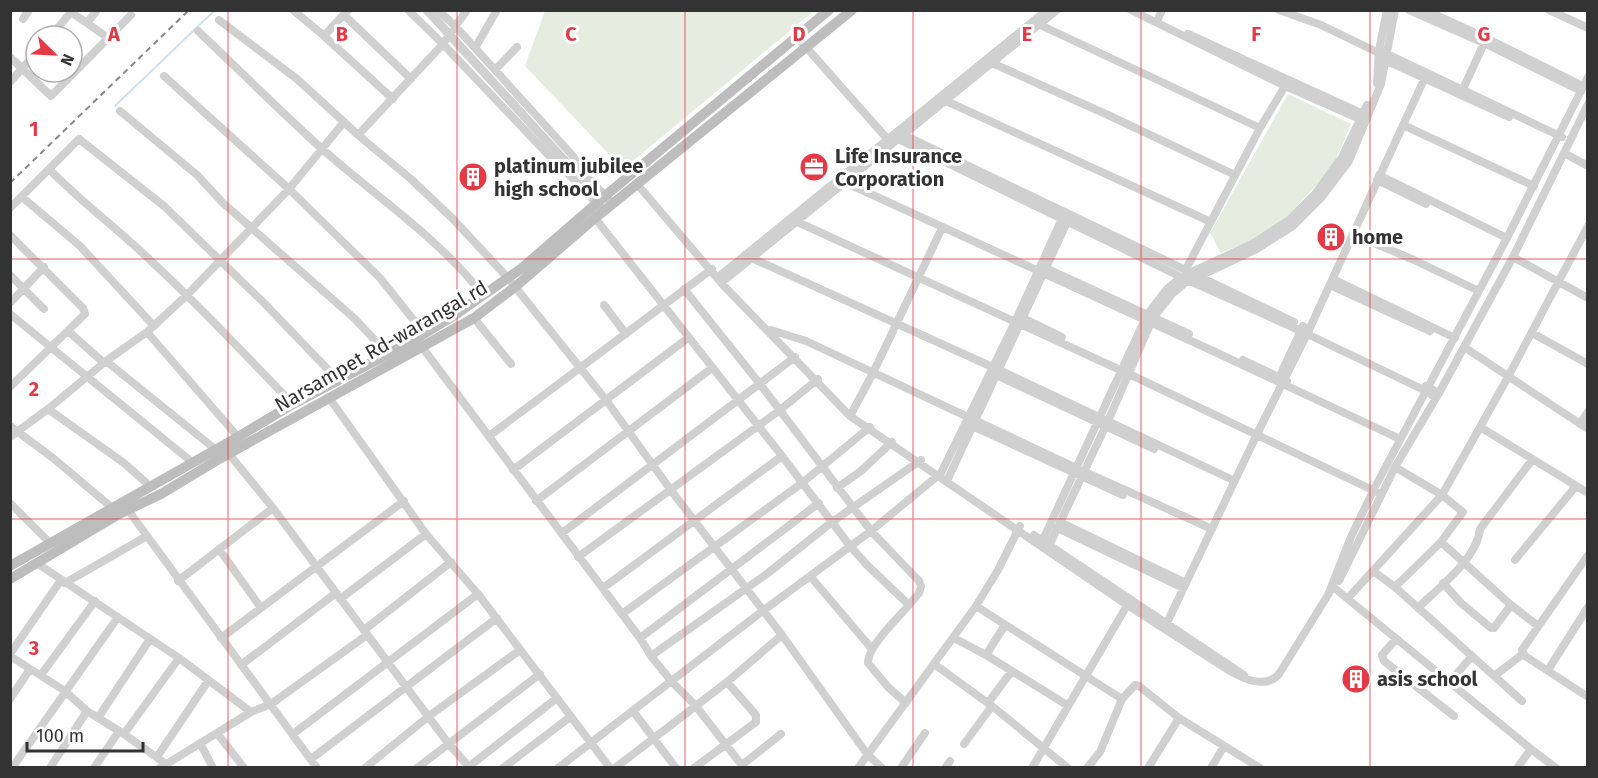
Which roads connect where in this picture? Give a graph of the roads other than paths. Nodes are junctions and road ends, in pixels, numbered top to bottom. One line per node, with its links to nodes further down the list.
1 (29, 10): 26 (street)
2 (97, 10): 29 (street)
3 (293, 10): 35 (street)
4 (408, 10): 39 (street)
5 (427, 10): 75 (street, bridge)
6 (438, 10): 32 (street)
7 (467, 10): 32 (street)
8 (497, 10): 42 (street)
9 (830, 10): 36 (main road, Narsampet Rd-warangal rd)
10 (852, 10): 41 (main road, Narsampet Rd-warangal rd)
11 (1047, 10): 65 (street)
12 (1057, 10): 31 (street)
13 (1131, 10): 53 (street)
14 (1141, 10): 27 (street)
15 (1162, 10): 27 (street)
16 (1279, 10): 43 (street)
17 (1387, 10): 43 (street)
18 (1395, 10): 43 (street)
19 (1409, 10): 38 (street)
20 (1425, 10): 38 (street)
21 (1549, 10): 33 (street)
22 (1557, 10): 33 (street)
23 (70, 11): 29 (street); 30 (street)
24 (346, 13): 35 (street); 51 (street)
25 (131, 15): 37 (street)
26 (23, 19)
27 (1158, 19): 60 (street)
28 (219, 20): 61 (street)
29 (87, 23): 37 (street)
30 (60, 24)
31 (1038, 24): 45 (street); 63 (street)
32 (456, 27): 39 (street); 42 (street)
33 (1587, 27)
34 (198, 31): 68 (street)
35 (324, 36): 56 (street)
36 (797, 37): 41 (street); 79 (main road, Narsampet Rd-warangal rd)
37 (108, 39): 46 (street)
38 (1485, 40): 54 (street); 55 (street)
39 (444, 44): 51 (street); 75 (street)
40 (517, 47): 47 (street)
41 (807, 47): 65 (street); 74 (main road, Narsampet Rd-warangal rd)
42 (475, 48): 47 (street)
43 (1382, 54): 48 (street); 60 (street); 98 (street)
44 (10, 57): 46 (street)
45 (992, 63): 57 (street); 71 (street)
46 (23, 69): 52 (street)
47 (495, 70): 75 (street)
48 (1426, 75): 54 (street); 62 (street); 66 (street)
49 (164, 76): 77 (street)
50 (1587, 77): 55 (street)
51 (411, 79): 56 (street)
52 (10, 82)
53 (1285, 86): 60 (street); 63 (street)
54 (1463, 89): 66 (street)
55 (1582, 89): 66 (street)
56 (393, 99): 64 (street)
57 (946, 101): 65 (street); 84 (street)
58 (1587, 104): 67 (street)
59 (120, 111): 86 (street)
60 (1361, 116): 98 (street)
61 (344, 122): 64 (street); 68 (street)
62 (1402, 127): 72 (street); 76 (street)
63 (1260, 128): 71 (street)
64 (358, 135): 101 (street)
65 (895, 138): 73 (street); 81 (street)
66 (1558, 138): 67 (street); 76 (street)
67 (1567, 146): 69 (street); 92 (street)
68 (322, 149): 77 (street); 108 (street)
69 (1587, 166)
70 (49, 169): 78 (street); 93 (street); 107 (street)
71 (1235, 175): 84 (street)
72 (1378, 177): 88 (street); 90 (street)
73 (843, 181): 83 (street); 87 (street)
74 (639, 183): 79 (main road, Narsampet Rd-warangal rd); 95 (street)
75 (586, 184): 79 (street)
76 (1533, 188): 90 (street)
77 (289, 189): 86 (street); 123 (street)
78 (22, 197): 80 (street); 119 (street)
79 (605, 203): 82 (main road, Narsampet Rd-warangal rd); 101 (main road, Narsampet Rd-warangal rd)
80 (10, 208)
81 (1066, 217): 96 (street); 98 (street)
82 (595, 218): 101 (main road, Narsampet Rd-warangal rd); 112 (street)
83 (795, 220): 91 (street); 99 (street)
84 (1210, 222): 98 (street)
85 (1587, 227): 103 (street)
86 (253, 228): 93 (street); 131 (street)
87 (942, 228): 96 (street); 99 (street)
88 (1355, 232): 102 (street); 106 (street)
89 (10, 235): 94 (street)
90 (1507, 240): 106 (street)
91 (749, 257): 100 (street); 118 (street)
92 (1513, 257): 103 (street); 129 (street)
93 (220, 262): 107 (street); 143 (street)
94 (44, 267): 104 (street); 122 (street)
95 (711, 269): 100 (street); 105 (street)
96 (1042, 270): 116 (street); 117 (street)
97 (10, 275): 104 (street)
98 (1189, 276): 116 (street); 121 (street)
99 (920, 277): 117 (street); 118 (street)
100 (720, 280): 120 (street); 132 (street)
101 (512, 282): 108 (main road, Narsampet Rd-warangal rd); 115 (main road, Narsampet Rd-warangal rd); 136 (street)
102 (1331, 282): 121 (street); 127 (street)
103 (1558, 282): 109 (street); 124 (street)
104 (24, 288): 110 (street); 113 (street)
105 (684, 289): 112 (street); 146 (street)
106 (1480, 289): 127 (street)
107 (187, 295): 119 (street); 153 (street)
108 (483, 295): 123 (main road, Narsampet Rd-warangal rd)
109 (1587, 298)
110 (10, 303)
111 (604, 304): 125 (street)
112 (664, 305): 125 (street); 126 (street)
113 (44, 309)
114 (10, 314): 130 (street)
115 (474, 318): 128 (main road, Narsampet Rd-warangal rd); 134 (street)
116 (1149, 319): 138 (street); 145 (street)
117 (1019, 322): 138 (street); 139 (street)
118 (896, 324): 139 (street); 140 (street)
119 (150, 329): 133 (street); 168 (street)
120 (771, 330): 132 (street); 140 (street)
121 (1305, 330): 145 (street); 148 (street)
122 (68, 331): 130 (street); 133 (street)
123 (424, 333): 131 (main road, Narsampet Rd-warangal rd)
124 (1532, 333): 135 (street); 142 (street)
125 (626, 334): 136 (street)
126 (688, 338): 137 (street); 151 (street)
127 (1454, 340): 148 (street)
128 (422, 346): 150 (main road, Narsampet Rd-warangal rd); 167 (street)
129 (1464, 346): 142 (street); 149 (street)
130 (51, 347): 141 (street); 147 (street)
131 (387, 353): 143 (main road, Narsampet Rd-warangal rd)
132 (795, 357): 144 (street); 146 (street)
133 (105, 362): 141 (street); 172 (street)
134 (511, 364)
135 (1587, 364)
136 (580, 368): 151 (street); 167 (street)
137 (712, 368): 152 (street); 165 (street)
138 (1127, 370): 159 (street); 166 (street)
139 (995, 371): 158 (street); 159 (street)
140 (873, 373): 157 (street); 158 (street)
141 (88, 376): 154 (street); 177 (street)
142 (1508, 377): 161 (street); 162 (street)
143 (338, 380): 153 (main road, Narsampet Rd-warangal rd)
144 (817, 380): 155 (street); 157 (street)
145 (1280, 380): 166 (street); 169 (street)
146 (760, 384): 152 (street); 155 (street)
147 (10, 387)
148 (1427, 389): 149 (street); 169 (street)
149 (1438, 396): 170 (street)
150 (330, 399): 173 (main road, Narsampet Rd-warangal rd); 193 (street)
151 (606, 399): 165 (street); 181 (street)
152 (738, 400): 160 (street); 178 (street)
153 (293, 404): 168 (main road, Narsampet Rd-warangal rd)
154 (48, 409): 164 (street); 187 (street)
155 (780, 410): 160 (street); 179 (street)
156 (1587, 412): 161 (street)
157 (851, 414): 163 (street)
158 (971, 422): 182 (street); 183 (street)
159 (1103, 422): 182 (street); 184 (street)
160 (757, 425): 174 (street); 188 (street)
161 (1584, 426)
162 (1480, 427): 175 (street); 192 (street)
163 (869, 428): 171 (street); 179 (street)
164 (13, 431): 199 (street)
165 (628, 432): 178 (street); 194 (street)
166 (1256, 432): 184 (street); 190 (street)
167 (489, 436): 181 (street)
168 (238, 437): 172 (main road, Narsampet Rd-warangal rd)
169 (1401, 437): 170 (street); 190 (street)
170 (1412, 440): 180 (street)
171 (891, 443): 176 (street); 189 (street)
172 (215, 449): 177 (main road, Narsampet Rd-warangal rd)
173 (229, 454): 197 (street); 199 (main road, Narsampet Rd-warangal rd)
174 (782, 456): 185 (street); 200 (street)
175 (1532, 460): 186 (street); 220 (street)
176 (920, 461): 183 (street); 198 (street)
177 (192, 462): 187 (main road, Narsampet Rd-warangal rd)
178 (652, 464): 188 (street); 206 (street)
179 (822, 466): 185 (street); 189 (street)
180 (1395, 467): 190 (street); 192 (street)
181 (513, 470): 194 (street)
182 (1078, 473): 202 (street); 204 (street); 211 (street)
183 (944, 477): 203 (street); 205 (street)
184 (1232, 481): 204 (street)
185 (802, 483): 196 (street); 213 (street)
186 (1576, 486): 191 (street); 217 (street)
187 (151, 487): 199 (main road, Narsampet Rd-warangal rd)
188 (670, 489): 200 (street); 216 (street)
189 (837, 489): 198 (street)
190 (1378, 490): 231 (street)
191 (1587, 493)
192 (1442, 495): 209 (street); 224 (street)
193 (404, 501): 207 (street); 222 (street)
194 (536, 501): 206 (street)
195 (10, 503): 210 (street)
196 (819, 504): 201 (street); 223 (street)
197 (273, 508): 214 (street); 222 (street)
198 (853, 508): 201 (street); 205 (street)
199 (120, 510): 208 (street); 210 (main road, Narsampet Rd-warangal rd); 219 (main road, Narsampet Rd-warangal rd)
200 (694, 521): 213 (street); 233 (street)
201 (832, 522): 212 (street); 234 (street)
202 (1059, 525): 211 (street); 230 (street)
203 (1019, 527): 211 (street); 242 (street)
204 (1209, 530): 230 (street)
205 (871, 531): 212 (street); 240 (street)
206 (562, 533): 216 (street)
207 (426, 534): 218 (street); 236 (street)
208 (147, 536): 227 (street); 228 (street)
209 (1441, 542): 220 (street); 232 (street)
210 (50, 543): 221 (main road, Narsampet Rd-warangal rd)
211 (1045, 545): 239 (street)
212 (850, 546): 225 (street); 240 (street)
213 (714, 547): 223 (street); 247 (street)
214 (219, 549): 227 (street); 244 (street)
215 (1587, 555): 252 (street)
216 (578, 557): 233 (street)
217 (1515, 560)
218 (451, 562): 235 (street); 253 (street)
219 (38, 564): 226 (main road, Narsampet Rd-warangal rd); 228 (street)
220 (1464, 564): 229 (street); 241 (street)
221 (10, 566)
222 (316, 567): 236 (street); 244 (street)
223 (731, 569): 234 (street); 256 (street)
224 (1373, 571): 232 (street); 237 (street)
225 (810, 576): 246 (street); 260 (street)
226 (10, 579)
227 (178, 580): 255 (street)
228 (63, 582): 238 (street); 263 (street)
229 (1443, 583): 241 (street); 245 (street)
230 (1183, 584): 251 (street)
231 (1333, 587): 237 (street); 251 (street)
232 (1395, 587): 245 (street)
233 (603, 588): 247 (street)
234 (746, 589): 246 (street); 265 (street)
235 (478, 594): 249 (street); 268 (street)
236 (338, 596): 253 (street); 270 (street)
237 (1348, 598): 259 (street)
238 (95, 601): 248 (street); 275 (street)
239 (1128, 603): 251 (street); 276 (street)
240 (909, 605): 260 (street)
241 (1511, 605): 252 (street)
242 (976, 606): 250 (street); 257 (street)
243 (1587, 606): 272 (street)
244 (261, 608): 255 (street)
245 (1418, 609): 266 (street)
246 (764, 610): 254 (street); 279 (street)
247 (622, 614): 256 (street)
248 (118, 616): 258 (street); 283 (street)
249 (497, 618): 261 (street); 282 (street)
250 (1005, 625): 264 (street); 276 (street)
251 (1164, 625)
252 (1538, 626): 262 (street)
253 (366, 632): 268 (street); 290 (street)
254 (782, 635): 280 (street); 316 (street)
255 (220, 638): 270 (street)
256 (640, 638): 265 (street)
257 (954, 638): 264 (street); 269 (street)
258 (150, 639): 267 (street); 300 (street)
259 (1396, 639): 281 (street); 298 (street)
260 (872, 649): 289 (street)
261 (520, 650): 274 (street); 297 (street)
262 (1523, 654): 272 (street); 277 (street)
263 (10, 655): 271 (street)
264 (986, 655): 273 (street)
265 (651, 656): 279 (street)
266 (1471, 657): 277 (street); 281 (street)
267 (179, 658): 278 (street); 302 (street)
268 (387, 662): 282 (street); 305 (street)
269 (934, 664): 289 (street); 292 (street)
270 (242, 665): 290 (street)
271 (30, 669): 275 (street); 286 (street)
272 (1548, 670): 284 (street)
273 (1011, 672): 292 (street); 293 (street)
274 (540, 674): 285 (street); 309 (street)
275 (40, 675): 283 (street)
276 (1085, 676): 287 (street); 293 (street)
277 (1494, 676): 288 (street)
278 (208, 681): 296 (street); 317 (street)
279 (672, 682): 291 (street); 295 (street)
280 (727, 682): 291 (street); 312 (street)
281 (1449, 683): 315 (street)
282 (407, 687): 297 (street); 318 (street)
283 (65, 692): 294 (street); 322 (street)
284 (1587, 696)
285 (557, 698): 299 (street); 321 (street)
286 (10, 699)
287 (1122, 699): 301 (street); 341 (street)
288 (1522, 701)
289 (906, 703): 316 (street)
290 (271, 704): 296 (street); 305 (street)
291 (695, 705): 307 (street); 312 (street)
292 (990, 705): 311 (street); 314 (street)
293 (1067, 705): 314 (street)
294 (87, 711): 300 (street); 323 (street)
295 (633, 711): 307 (street); 310 (street)
296 (251, 712): 303 (street)
297 (429, 716): 309 (street); 328 (street)
298 (1454, 716)
299 (570, 717): 310 (street); 330 (street)
300 (98, 718): 302 (street)
301 (1179, 718): 313 (street); 342 (street)
302 (122, 733): 317 (street); 324 (street)
303 (217, 733): 308 (street); 326 (street)
304 (925, 733): 338 (street)
305 (293, 734): 318 (street)
306 (781, 734): 320 (street)
307 (653, 739): 333 (street); 334 (street)
308 (200, 743): 319 (street); 325 (street)
309 (448, 743): 321 (street); 329 (street)
310 (590, 743): 331 (street); 332 (street)
311 (964, 744)
312 (726, 745): 320 (street); 335 (street)
313 (1224, 746): 343 (street); 344 (street)
314 (1043, 748): 339 (street); 340 (street)
315 (1531, 750): 345 (street); 346 (street)
316 (867, 754): 336 (street); 337 (street)
317 (157, 757): 319 (street)
318 (311, 759): 327 (street)
319 (167, 765)
320 (743, 766)
321 (469, 767)
322 (12, 768)
323 (50, 768)
324 (94, 768)
325 (213, 768)
326 (244, 768)
327 (317, 768)
328 (365, 768)
329 (417, 768)
330 (503, 768)
331 (558, 768)
332 (610, 768)
333 (615, 768)
334 (676, 768)
335 (694, 768)
336 (858, 768)
337 (882, 768)
338 (901, 768)
339 (1032, 768)
340 (1068, 768)
341 (1087, 768)
342 (1148, 768)
343 (1211, 768)
344 (1260, 768)
345 (1517, 768)
346 (1556, 768)

